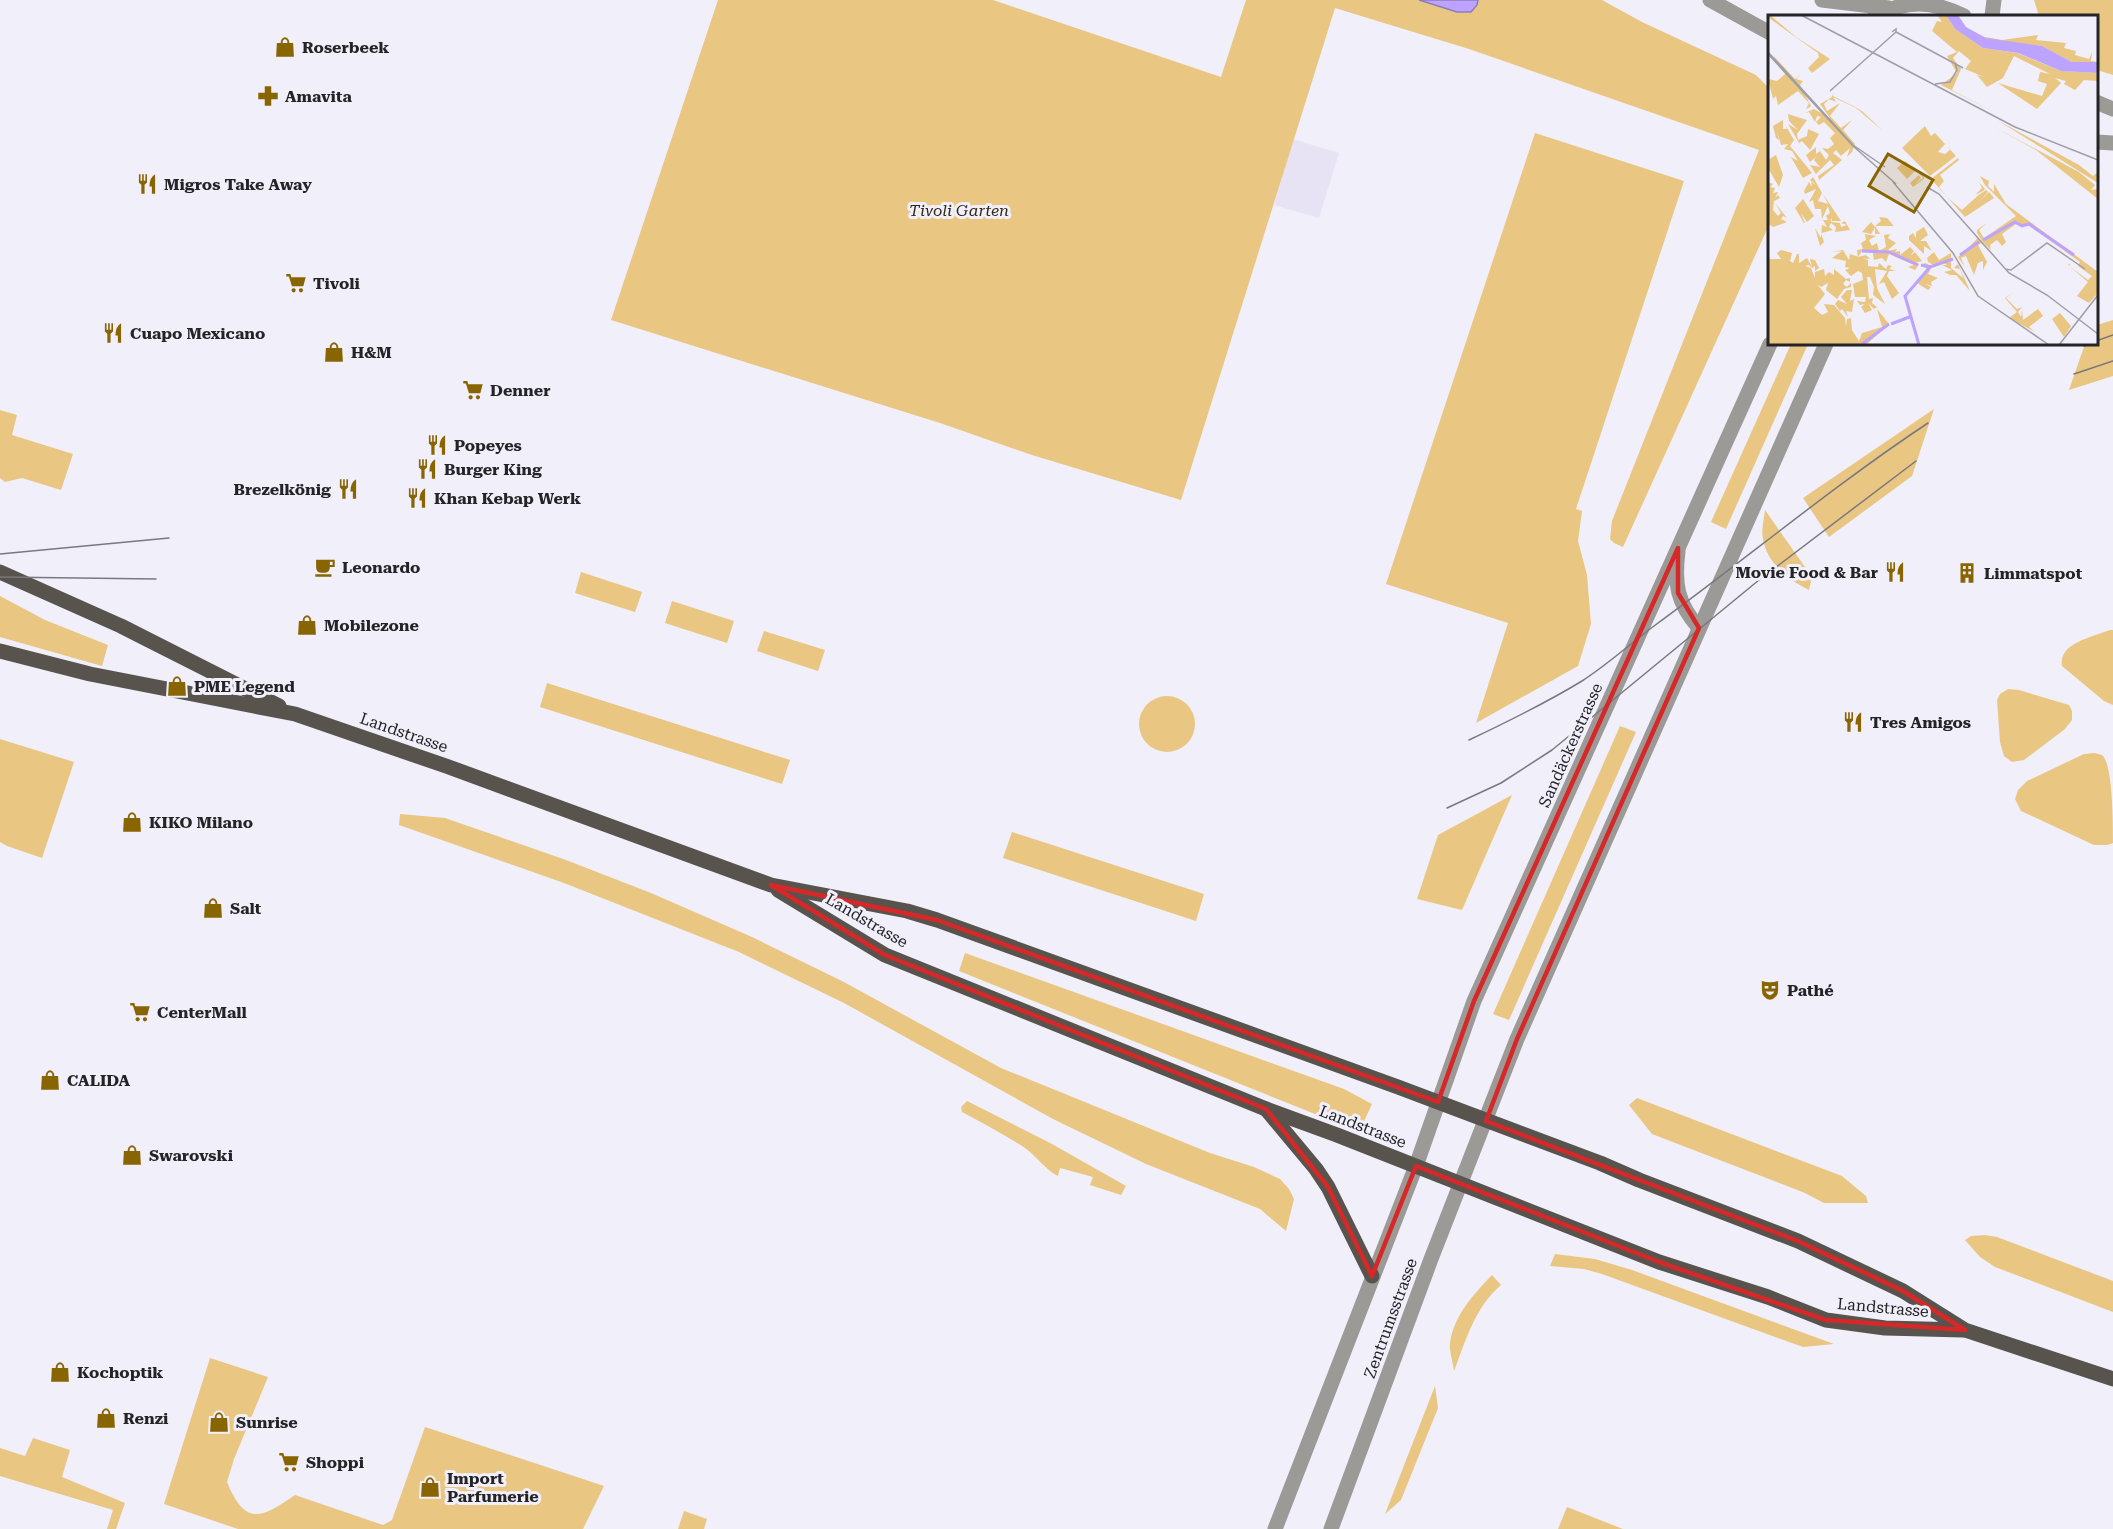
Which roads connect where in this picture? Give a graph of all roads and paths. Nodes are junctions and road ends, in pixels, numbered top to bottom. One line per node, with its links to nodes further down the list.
1 (1710, 0): 9 (street)
2 (1822, 0): 5 (street)
3 (1994, 0): 8 (street)
4 (1916, 1): 5 (street); 7 (street)
5 (1889, 8): 6 (street)
6 (1877, 15)
7 (1962, 15)
8 (1992, 15)
9 (1768, 32)
10 (2098, 102): 11 (street)
11 (2113, 109)
12 (2098, 142): 13 (street)
13 (2113, 143)
14 (1770, 345): 16 (street, Sandäckerstrasse)
15 (1826, 345): 18 (street)
16 (1678, 548): 18 (street); 22 (street, Sandäckerstrasse)
17 (0, 572): 20 (main road, Landstrasse)
18 (1699, 628): 24 (street)
19 (0, 651): 20 (main road, Landstrasse)
20 (295, 714): 21 (main road, Landstrasse)
21 (771, 885): 22 (main road, Landstrasse); 23 (main road, Landstrasse)
22 (1438, 1102): 24 (main road, Landstrasse); 25 (street, Sandäckerstrasse)
23 (1266, 1109): 25 (main road, Landstrasse); 27 (main road)
24 (1486, 1121): 26 (street, Zentrumsstrasse); 28 (main road, Landstrasse)
25 (1416, 1166): 26 (main road, Landstrasse); 27 (street, Zentrumsstrasse)
26 (1461, 1184): 28 (main road, Landstrasse); 31 (street, Zentrumsstrasse)
27 (1372, 1276): 30 (street, Zentrumsstrasse)
28 (1965, 1330): 29 (main road, Landstrasse)
29 (2113, 1379)
30 (1275, 1529)
31 (1331, 1529)

